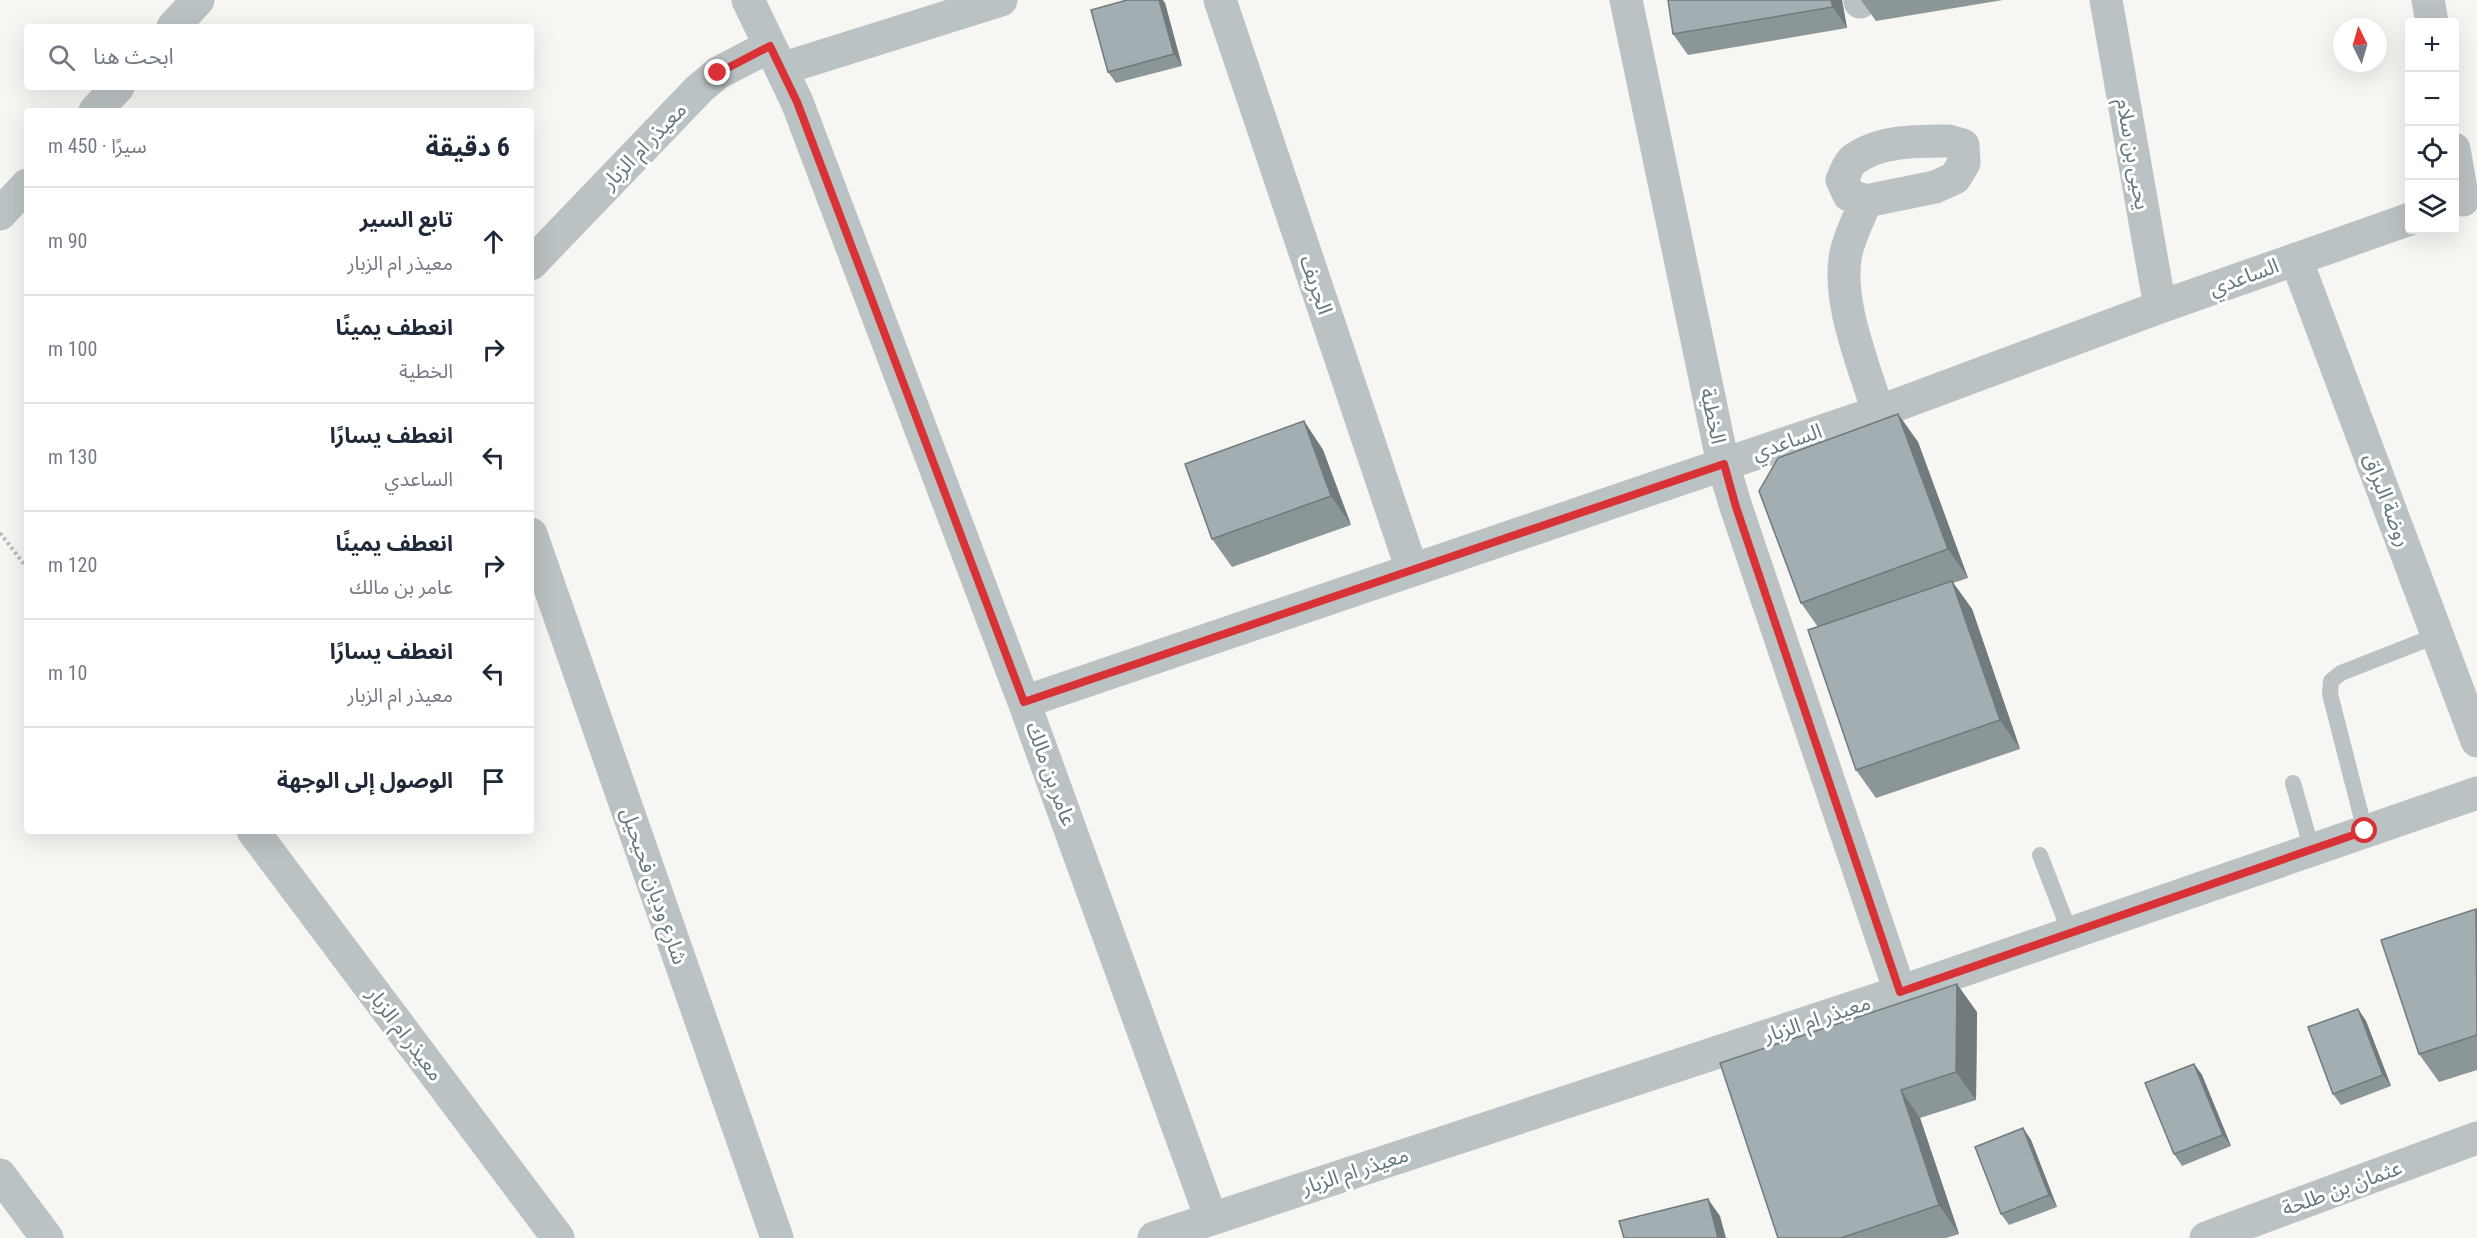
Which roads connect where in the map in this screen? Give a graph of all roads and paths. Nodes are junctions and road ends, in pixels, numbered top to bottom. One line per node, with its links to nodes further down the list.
1 (198, 0): 9 (street)
2 (748, 0): 10 (street, عامر بن مالك)
3 (1001, 0): 10 (street, معيذر ام الزبار)
4 (1221, 0): 27 (street, الجريف)
5 (1626, 0): 23 (street, الخطية)
6 (2106, 0): 21 (street, يحيى بن سلام)
7 (2428, 0): 8 (street)
8 (2431, 18)
9 (176, 24)
10 (775, 57): 20 (street, معيذر ام الزبار); 29 (street, عامر بن مالك)
11 (115, 90): 12 (street)
12 (98, 108)
13 (2459, 171): 15 (street)
14 (24, 188): 17 (street)
15 (2465, 199)
16 (1866, 201): 22 (street)
17 (0, 214)
18 (2405, 220): 19 (street, الساعدي)
19 (2296, 259): 21 (street, الساعدي); 28 (street, روضة البراق)
20 (534, 261)
21 (2160, 307): 22 (street, الساعدي)
22 (1878, 412): 23 (street, الساعدي)
23 (1724, 464): 27 (street, الساعدي); 38 (street, الخطية)
24 (0, 533): 26 (path)
25 (534, 543): 44 (street, شارع وديان فحيحيل)
26 (24, 564)
27 (1412, 570): 29 (street, الساعدي)
28 (2438, 635): 30 (street, روضة البراق); 33 (lane)
29 (1024, 702): 41 (street, عامر بن مالك)
30 (2477, 741)
31 (2293, 783): 35 (lane)
32 (2477, 793): 33 (street, معيذر ام الزبار)
33 (2365, 831): 35 (street, معيذر ام الزبار)
34 (255, 834): 43 (street, معيذر ام الزبار)
35 (2312, 850): 37 (street, معيذر ام الزبار)
36 (2040, 855): 37 (lane)
37 (2070, 933): 38 (street, معيذر ام الزبار)
38 (1900, 992): 41 (street, معيذر ام الزبار)
39 (2477, 1138): 46 (street, عثمان بن طلحة)
40 (5, 1191): 42 (street)
41 (1211, 1218): 45 (street, معيذر ام الزبار)
42 (47, 1238)
43 (558, 1238)
44 (777, 1238)
45 (1154, 1238)
46 (2206, 1238)

